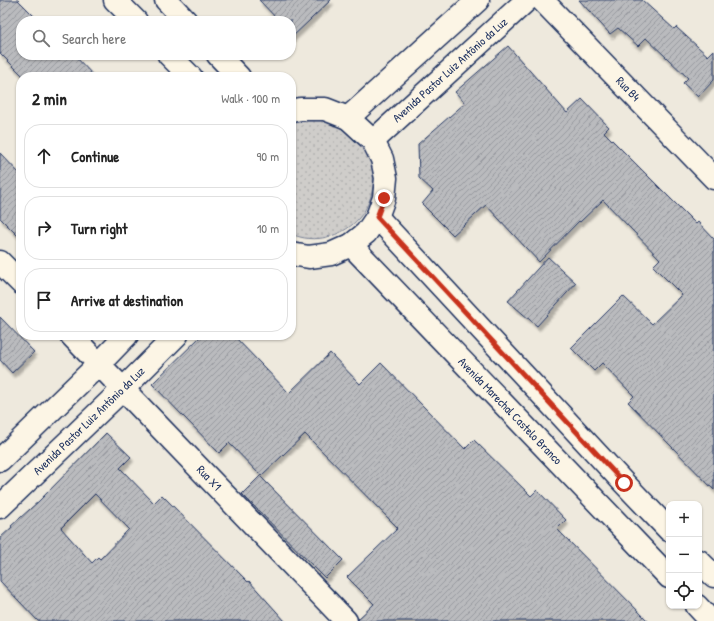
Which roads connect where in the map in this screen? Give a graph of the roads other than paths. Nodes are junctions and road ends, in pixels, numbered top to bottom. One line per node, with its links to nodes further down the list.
1 (115, 0): 6 (street)
2 (166, 0): 7 (street)
3 (478, 0): 13 (street)
4 (527, 0): 14 (street, Avenida Pastor Luiz Antônio da Luz)
5 (542, 0): 15 (street, Rua B4)
6 (131, 16)
7 (181, 16)
8 (174, 60): 10 (street)
9 (223, 60): 11 (street)
10 (186, 72)
11 (235, 72)
12 (296, 110): 13 (street)
13 (348, 118): 14 (street)
14 (373, 141): 16 (street)
15 (714, 178)
16 (377, 217): 17 (street); 28 (street)
17 (351, 245): 18 (street); 30 (street, Avenida Marechal Castelo Branco)
18 (296, 255)
19 (0, 262): 20 (street)
20 (16, 278)
21 (76, 340): 24 (street, Rua X1)
22 (122, 340): 24 (street)
23 (172, 340): 25 (street, Avenida Pastor Luiz Antônio da Luz)
24 (99, 364): 25 (street, Rua X1); 26 (street)
25 (123, 389): 27 (street, Avenida Pastor Luiz Antônio da Luz); 33 (street, Rua X1)
26 (0, 460)
27 (0, 507)
28 (666, 527)
29 (702, 564): 31 (street)
30 (666, 574)
31 (714, 576)
32 (700, 609): 34 (street)
33 (346, 621)
34 (711, 621)

